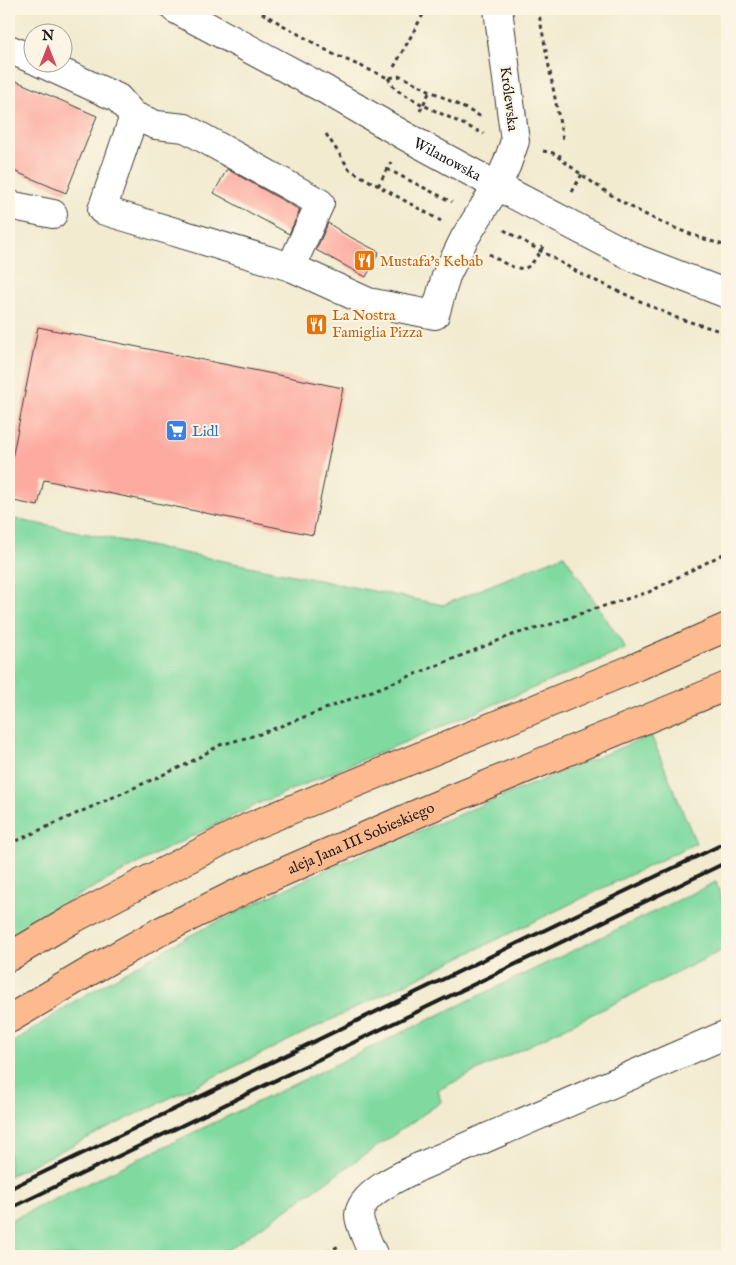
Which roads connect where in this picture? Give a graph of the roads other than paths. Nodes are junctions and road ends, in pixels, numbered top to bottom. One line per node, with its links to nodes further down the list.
1 (176, 9): 7 (street, Wilanowska)
2 (498, 9): 7 (street, Królewska)
3 (9, 49): 4 (street)
4 (22, 55)
5 (61, 72): 6 (street)
6 (134, 116): 10 (street); 10 (street)
7 (497, 186): 10 (street, Królewska); 11 (street, Wilanowska)
8 (9, 205): 9 (street)
9 (53, 214)
10 (291, 267)
11 (727, 294)
12 (727, 627): 14 (main road)
13 (727, 686): 15 (main road, aleja Jana III Sobieskiego)
14 (9, 957)
15 (9, 1019)
16 (727, 1034): 17 (street)
17 (374, 1256)

